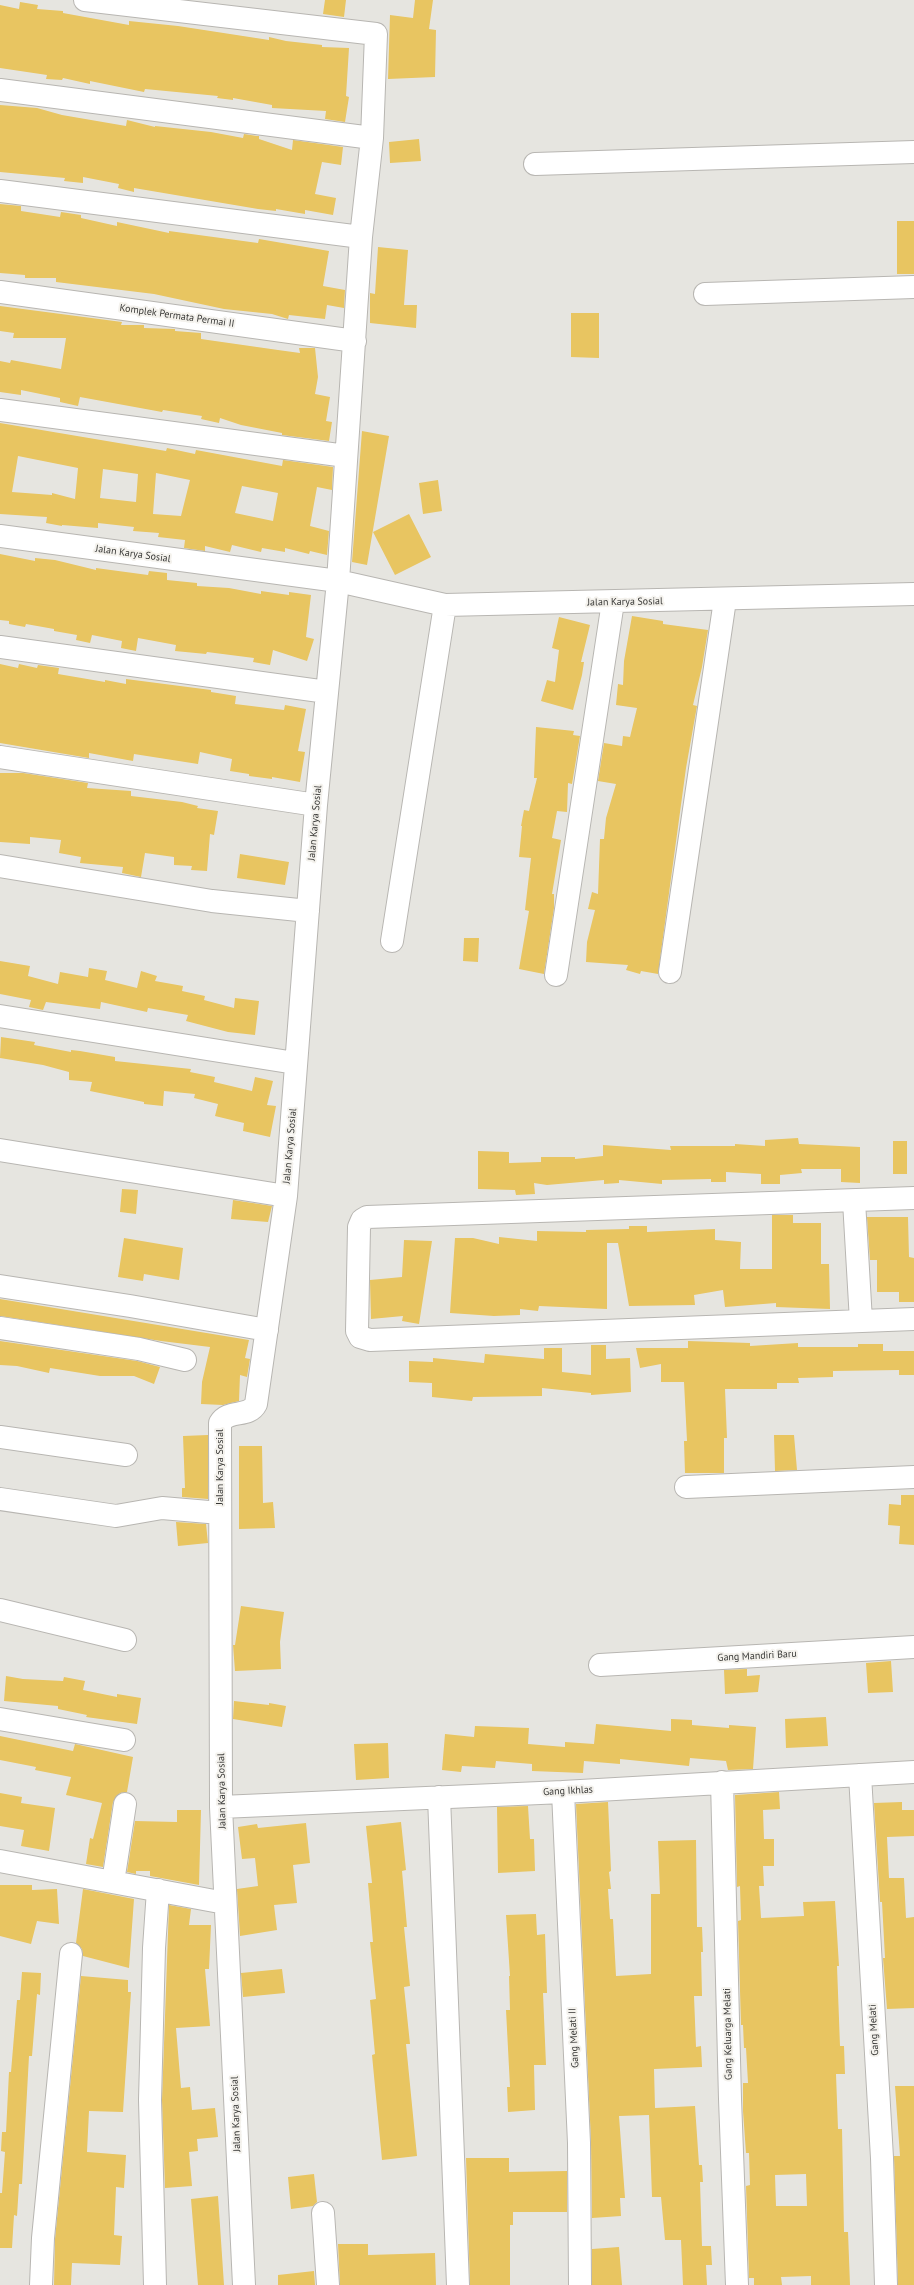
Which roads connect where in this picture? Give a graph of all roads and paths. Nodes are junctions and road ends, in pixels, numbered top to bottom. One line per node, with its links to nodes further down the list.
1 (84, 0): 3 (street)
2 (0, 90): 3 (street)
3 (372, 138): 7 (street)
4 (914, 152): 5 (street)
5 (535, 164)
6 (0, 191): 7 (street)
7 (362, 237): 11 (street)
8 (914, 287): 10 (street)
9 (0, 292): 11 (street, Komplek Permata Permai II)
10 (705, 294)
11 (355, 341): 13 (street)
12 (0, 410): 13 (street)
13 (346, 456): 15 (street)
14 (0, 536): 15 (street, Jalan Karya Sosial)
15 (338, 581): 19 (street, Jalan Karya Sosial); 21 (street, Jalan Karya Sosial)
16 (914, 594): 17 (street, Jalan Karya Sosial)
17 (725, 600): 18 (street, Jalan Karya Sosial); 27 (street)
18 (613, 602): 19 (street, Jalan Karya Sosial); 28 (street)
19 (445, 605): 26 (street)
20 (0, 647): 21 (street)
21 (327, 692): 23 (street, Jalan Karya Sosial)
22 (0, 757): 23 (street)
23 (316, 804): 25 (street, Jalan Karya Sosial)
24 (0, 866): 25 (street)
25 (308, 911): 30 (street, Jalan Karya Sosial)
26 (392, 941)
27 (670, 972)
28 (556, 975)
29 (0, 1016): 30 (street)
30 (295, 1063): 32 (street, Jalan Karya Sosial)
31 (0, 1150): 32 (street)
32 (286, 1196): 39 (street, Jalan Karya Sosial)
33 (914, 1198): 34 (street)
34 (854, 1200): 37 (street); 37 (street)
35 (0, 1286): 39 (street)
36 (914, 1318): 37 (street)
37 (861, 1321)
38 (0, 1328): 40 (street)
39 (267, 1330): 46 (street, Jalan Karya Sosial)
40 (185, 1360)
41 (0, 1437): 42 (street)
42 (126, 1455)
43 (914, 1477): 44 (street)
44 (686, 1487)
45 (0, 1499): 46 (street)
46 (220, 1513): 59 (street, Jalan Karya Sosial)
47 (0, 1610): 48 (street)
48 (125, 1640)
49 (914, 1647): 50 (street, Gang Mandiri Baru)
50 (600, 1665)
51 (0, 1719): 52 (street)
52 (124, 1740)
53 (914, 1772): 54 (street, Gang Ikhlas)
54 (860, 1775): 55 (street, Gang Ikhlas); 73 (street, Gang Melati)
55 (722, 1782): 56 (street, Gang Ikhlas); 72 (street, Gang Keluarga Melati)
56 (562, 1792): 57 (street, Gang Ikhlas); 71 (street, Gang Melati II)
57 (439, 1797): 59 (street, Gang Ikhlas); 70 (street)
58 (125, 1804): 61 (street)
59 (221, 1807): 63 (street, Jalan Karya Sosial)
60 (0, 1861): 61 (street)
61 (113, 1882): 62 (street)
62 (158, 1890): 63 (street); 67 (street)
63 (225, 1903): 68 (street, Jalan Karya Sosial)
64 (71, 1954): 66 (street)
65 (323, 2213): 69 (street)
66 (41, 2285)
67 (155, 2285)
68 (244, 2285)
69 (328, 2285)
70 (458, 2285)
71 (580, 2285)
72 (737, 2285)
73 (886, 2285)

